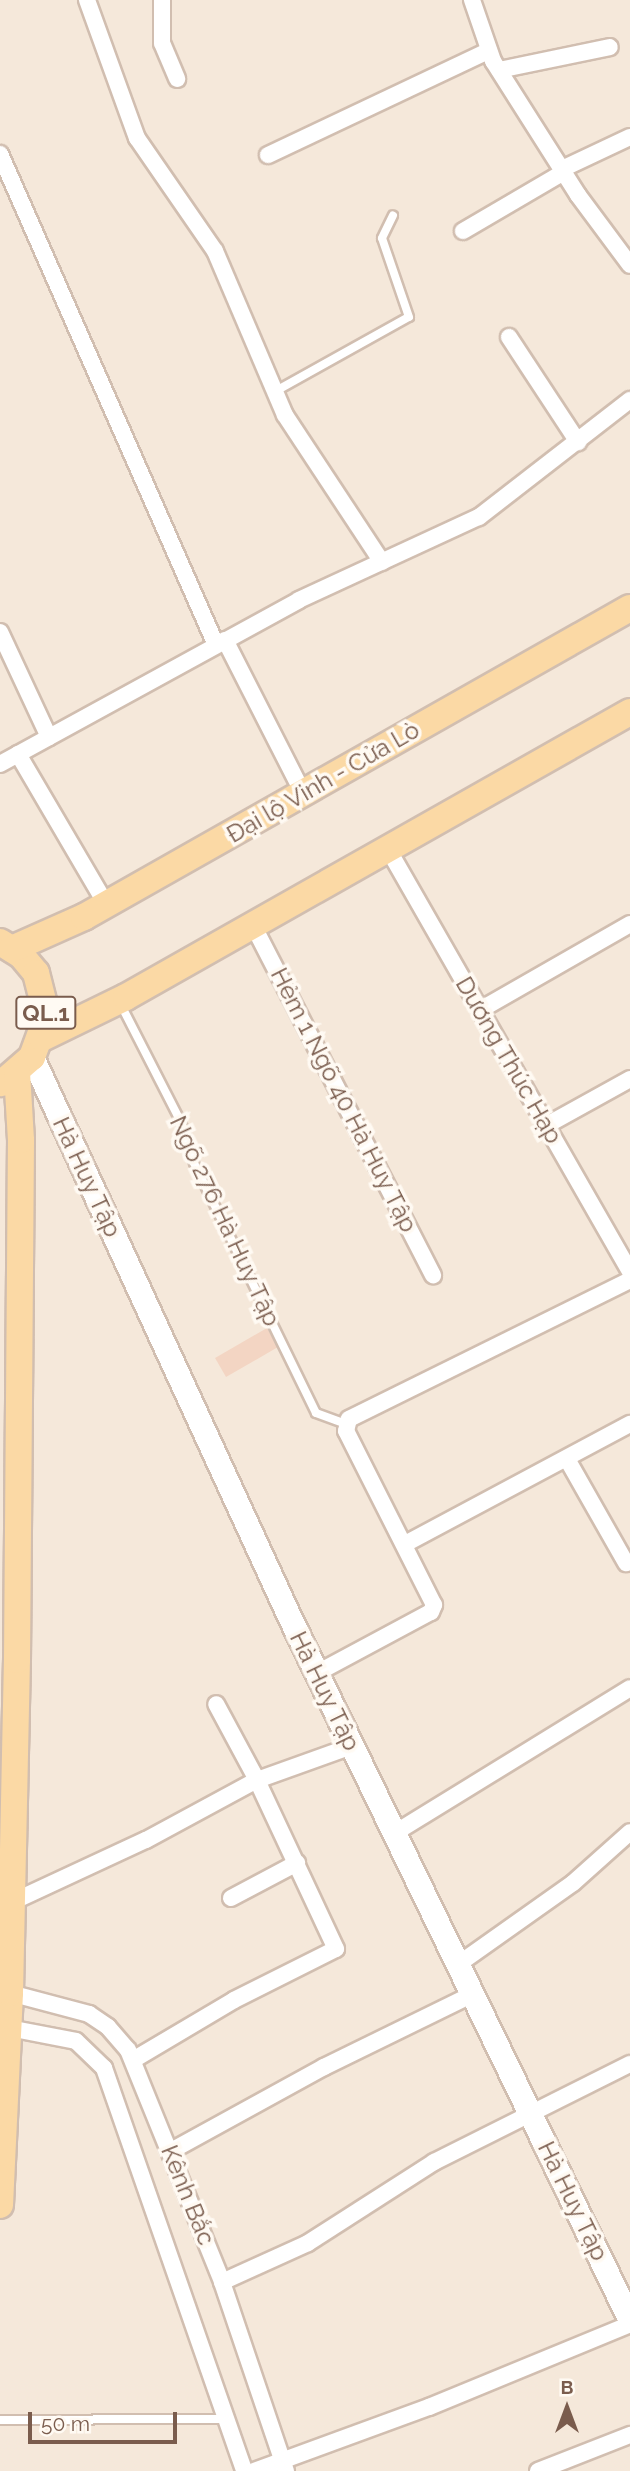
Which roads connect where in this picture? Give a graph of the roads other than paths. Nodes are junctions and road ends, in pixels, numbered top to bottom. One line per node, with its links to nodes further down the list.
1 (87, 0): 16 (street)
2 (162, 0): 7 (street)
3 (472, 0): 5 (street)
4 (610, 47): 6 (street)
5 (488, 51): 6 (street); 10 (street)
6 (499, 70): 11 (street)
7 (177, 79)
8 (630, 137): 11 (street)
9 (0, 155): 22 (street)
10 (268, 155)
11 (563, 170): 13 (street); 14 (street)
12 (393, 215): 16 (lane)
13 (463, 231)
14 (630, 265)
15 (509, 337): 18 (street)
16 (274, 392): 19 (street)
17 (630, 400): 18 (street)
18 (578, 442): 19 (street)
19 (382, 562): 22 (street)
20 (630, 608): 27 (main road, Đại lộ Vinh - Cửa Lò)
21 (0, 632): 24 (street)
22 (221, 642): 24 (street); 27 (street)
23 (630, 712): 28 (main road)
24 (49, 737): 25 (street)
25 (18, 754): 26 (street); 29 (street)
26 (0, 764)
27 (303, 793): 29 (main road, Đại lộ Vinh - Cửa Lò)
28 (388, 849): 31 (main road); 34 (street, Dương Thúc Hạp)
29 (106, 905): 32 (main road, Đại lộ Vinh - Cửa Lò)
30 (630, 924): 34 (street)
31 (253, 925): 33 (main road); 39 (street, Hẻm 1 Ngõ 40 Hà Huy Tập)
32 (6, 945): 35 (main road, QL.1)
33 (119, 1000): 35 (main road); 41 (lane, Ngõ 276 Hà Huy Tập)
34 (480, 1010): 37 (street, Dương Thúc Hạp)
35 (23, 1063): 46 (main road, Hà Huy Tập); 55 (main road, QL.1)
36 (630, 1079): 37 (street)
37 (547, 1125): 38 (street, Dương Thúc Hạp)
38 (628, 1264)
39 (433, 1275)
40 (630, 1280): 41 (street)
41 (346, 1424): 44 (street)
42 (630, 1424): 43 (street)
43 (567, 1458): 44 (street); 45 (street)
44 (405, 1544): 46 (street)
45 (626, 1563)
46 (317, 1673): 49 (main road, Hà Huy Tập)
47 (630, 1688): 52 (street)
48 (216, 1704): 50 (street)
49 (352, 1746): 50 (street); 52 (main road, Hà Huy Tập)
50 (257, 1780): 53 (street); 55 (street)
51 (630, 1832): 56 (street)
52 (393, 1834): 56 (main road, Hà Huy Tập)
53 (297, 1863): 54 (street); 62 (street)
54 (231, 1898)
55 (10, 1903): 57 (main road, QL.1)
56 (460, 1963): 58 (main road, Hà Huy Tập)
57 (10, 1993): 59 (street, Kênh Bắc); 60 (main road, QL.1)
58 (473, 1994): 64 (main road, Hà Huy Tập); 65 (street)
59 (108, 2027): 61 (street); 62 (street, Kênh Bắc)
60 (9, 2028): 61 (street); 66 (main road, QL.1)
61 (88, 2049): 69 (street, Kênh Bắc)
62 (133, 2060): 65 (street, Kênh Bắc)
63 (630, 2064): 64 (street)
64 (530, 2113): 67 (street); 68 (main road, Hà Huy Tập)
65 (171, 2151): 67 (street, Kênh Bắc)
66 (0, 2205)
67 (222, 2282): 72 (street, Kênh Bắc)
68 (630, 2322): 72 (street)
69 (229, 2419): 70 (lane); 73 (street, Kênh Bắc)
70 (0, 2420)
71 (630, 2435): 75 (street)
72 (284, 2466): 74 (street)
73 (244, 2471)
74 (254, 2471)
75 (538, 2471)

